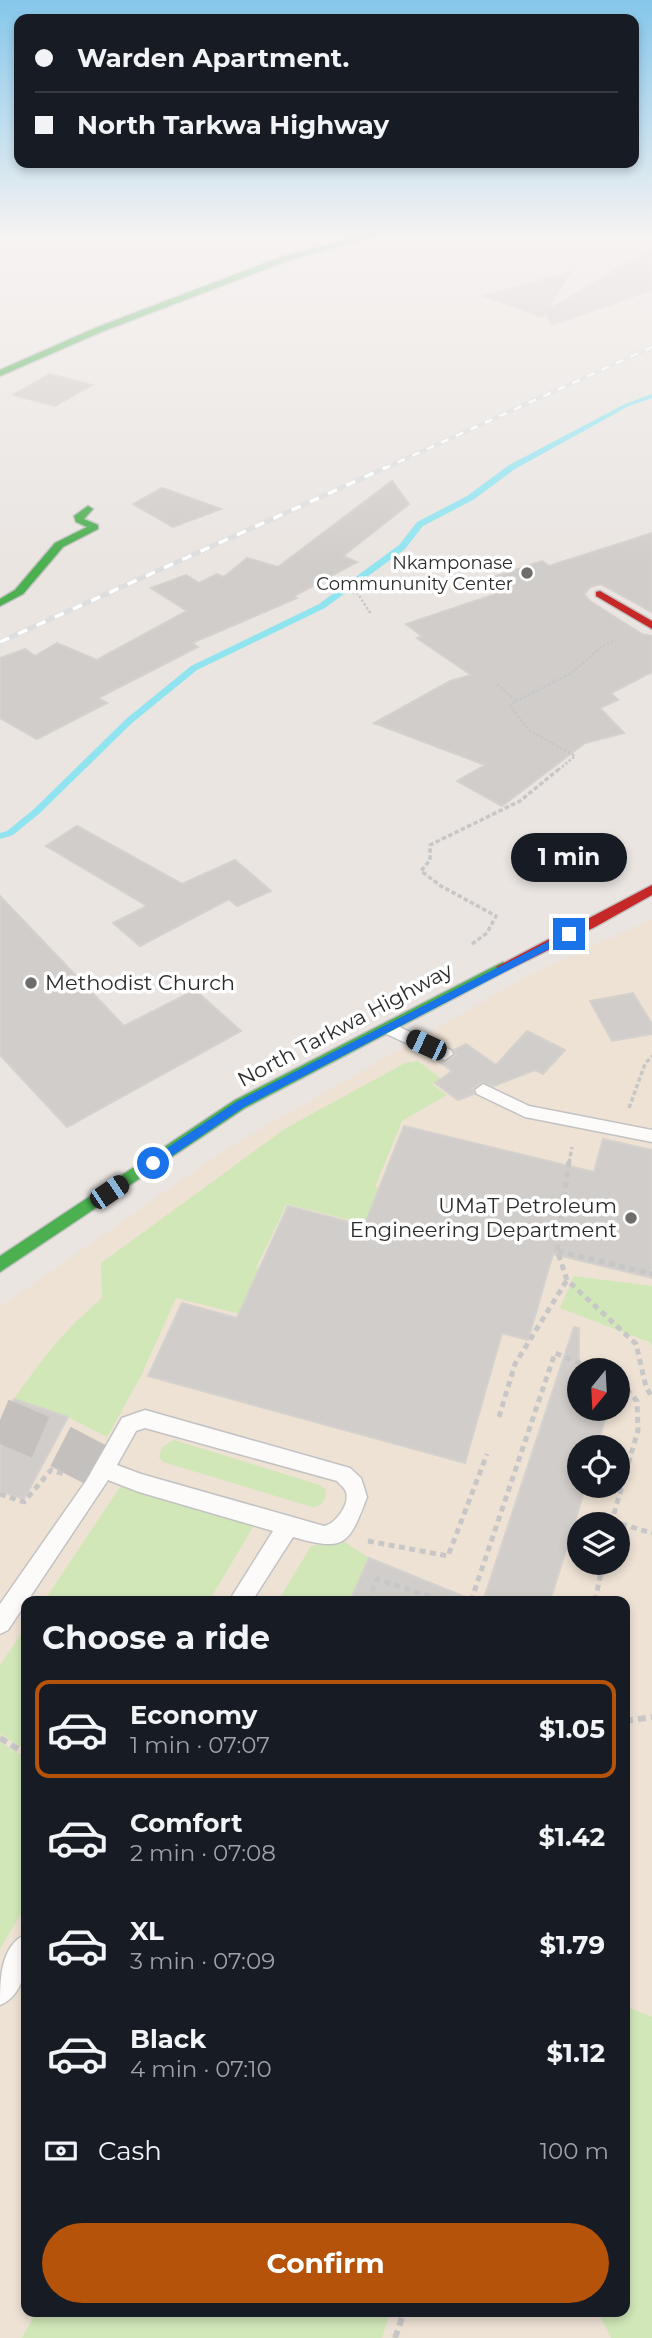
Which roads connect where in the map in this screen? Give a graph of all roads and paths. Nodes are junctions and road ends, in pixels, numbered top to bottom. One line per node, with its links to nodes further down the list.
1 (65, 345): 2 (street)
2 (0, 373)
3 (88, 509): 6 (street)
4 (321, 572): 7 (path)
5 (600, 594): 8 (street)
6 (0, 603)
7 (371, 614)
8 (650, 625): 10 (path)
9 (497, 684): 10 (path)
10 (516, 701): 12 (path)
11 (652, 889): 13 (street, North Tarkwa Highway)
12 (468, 947)
13 (388, 1028): 14 (lane); 21 (street, North Tarkwa Highway)
14 (445, 1054)
15 (652, 1056): 18 (path)
16 (483, 1090): 17 (lane)
17 (577, 1123): 18 (lane); 20 (path)
18 (621, 1128): 19 (lane)
19 (652, 1136)
20 (557, 1251): 22 (path); 23 (path)
21 (0, 1265)
22 (652, 1274)
23 (566, 1280): 26 (path); 27 (path)
24 (567, 1358): 41 (path)
25 (630, 1393): 32 (path)
26 (652, 1397)
27 (499, 1417)
28 (487, 1454): 36 (path)
29 (104, 1469): 30 (lane); 33 (lane); 36 (lane)
30 (93, 1488): 31 (path); 43 (lane)
31 (0, 1494)
32 (614, 1512)
33 (288, 1527): 36 (lane); 38 (lane)
34 (630, 1528): 35 (path)
35 (652, 1533)
36 (336, 1534)
37 (600, 1575): 42 (path)
38 (243, 1596)
39 (370, 1596): 40 (path)
40 (428, 1596)
41 (473, 1596)
42 (596, 1596)
43 (0, 1623)
44 (652, 1717): 45 (path)
45 (630, 1720)
46 (0, 1738): 47 (path)
47 (21, 1751)
48 (21, 1956): 49 (lane)
49 (0, 1992)
50 (402, 2317): 51 (path)
51 (395, 2338)

